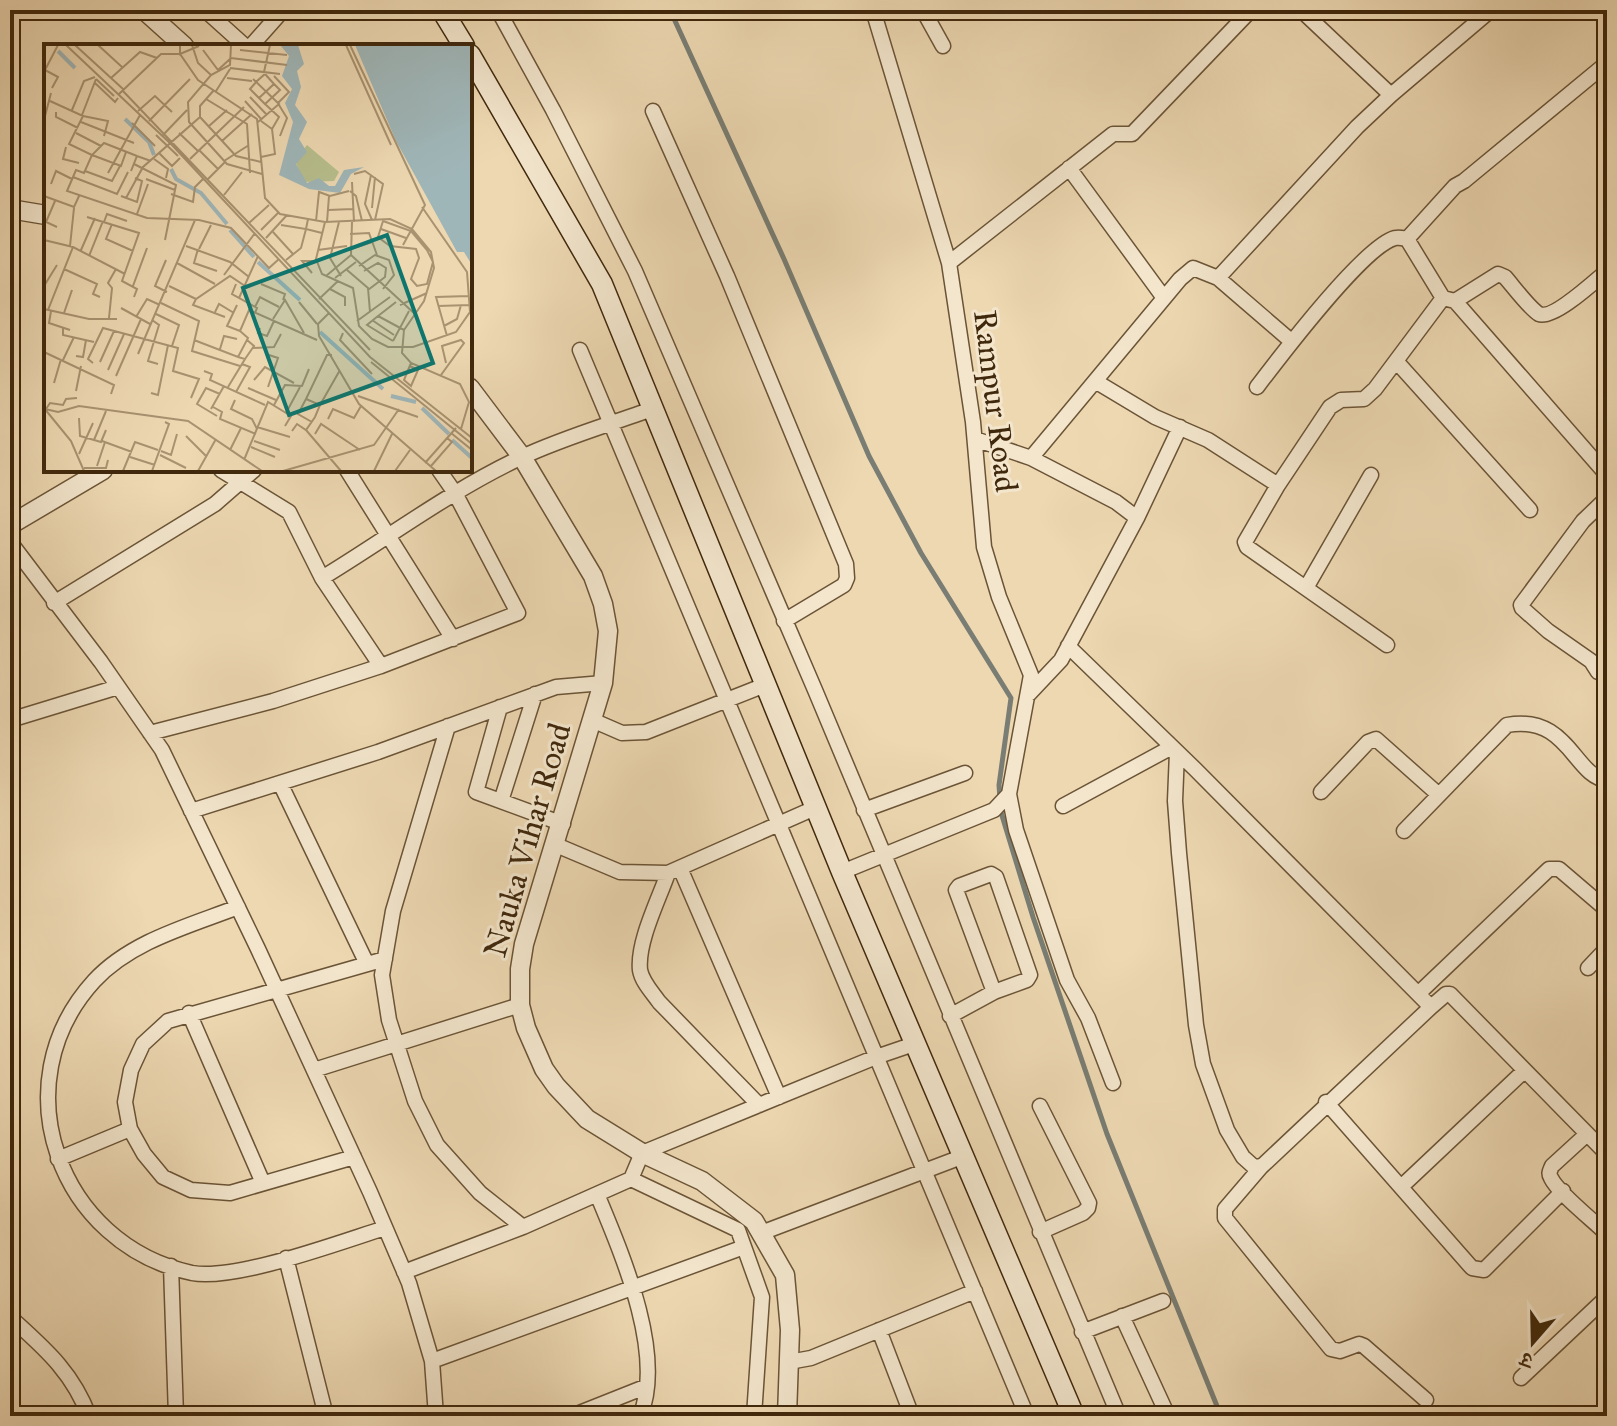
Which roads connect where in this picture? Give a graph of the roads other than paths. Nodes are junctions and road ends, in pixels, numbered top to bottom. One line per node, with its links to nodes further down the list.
1 (144, 10): 11 (street)
2 (205, 10): 12 (street)
3 (283, 10): 13 (street)
4 (442, 10): 14 (main road)
5 (498, 10): 60 (street)
6 (873, 10): 24 (street, Rampur Road)
7 (923, 10): 15 (street)
8 (1251, 10): 20 (street)
9 (1301, 10): 18 (street)
10 (1491, 10): 18 (street)
11 (182, 44)
12 (246, 44)
13 (250, 44)
14 (463, 44)
15 (943, 46)
16 (472, 58): 35 (main road)
17 (1607, 63): 23 (street)
18 (1391, 95): 26 (street)
19 (653, 111): 60 (street)
20 (1069, 168): 24 (street); 27 (street)
21 (10, 209): 22 (street)
22 (44, 215)
23 (1407, 239): 28 (street); 29 (street)
24 (949, 263): 38 (street, Rampur Road)
25 (1607, 271): 28 (street)
26 (1218, 278): 27 (street); 29 (street)
27 (1164, 298): 32 (street)
28 (1449, 300): 31 (street); 47 (street)
29 (1291, 341): 33 (street)
30 (580, 350): 36 (street)
31 (1396, 361): 49 (street); 52 (street)
32 (1095, 381): 37 (street); 40 (street)
33 (1257, 387)
34 (472, 391): 39 (street, Nauka Vihar Road)
35 (652, 409): 36 (street); 67 (main road)
36 (611, 424): 39 (street); 71 (street)
37 (1180, 427): 49 (street); 53 (street)
38 (975, 439): 40 (street); 70 (street, Rampur Road)
39 (522, 457): 50 (street); 66 (street, Nauka Vihar Road)
40 (1031, 458): 53 (street)
41 (100, 472): 54 (street)
42 (224, 472): 48 (street)
43 (252, 472): 48 (street)
44 (348, 472): 55 (street)
45 (440, 472): 50 (street)
46 (1371, 475): 58 (street)
47 (1607, 475)
48 (240, 482): 57 (street); 59 (street)
49 (1278, 485): 58 (street)
50 (455, 493): 55 (street); 61 (street)
51 (1607, 498): 65 (street)
52 (1530, 510)
53 (1137, 518): 63 (street)
54 (10, 525)
55 (390, 537): 57 (street); 61 (street)
56 (10, 542): 59 (street)
57 (322, 578): 64 (street)
58 (1306, 588): 62 (street)
59 (54, 603): 68 (street)
60 (784, 621): 87 (street)
61 (453, 639): 64 (street)
62 (1387, 645)
63 (1068, 646): 70 (street); 77 (street)
64 (381, 666): 76 (street)
65 (1598, 672)
66 (603, 683): 69 (street); 74 (street, Nauka Vihar Road)
67 (765, 685): 71 (street); 86 (main road)
68 (118, 687): 73 (street); 76 (street)
69 (535, 694): 72 (street); 84 (street)
70 (1029, 694): 83 (street, Rampur Road)
71 (727, 700): 74 (street); 89 (street)
72 (500, 707): 75 (street); 84 (street)
73 (10, 720)
74 (592, 720): 90 (street, Nauka Vihar Road)
75 (448, 726): 80 (street); 99 (street)
76 (150, 733): 88 (street)
77 (1175, 749): 85 (street); 104 (street); 126 (street)
78 (965, 773): 87 (street)
79 (1607, 780): 82 (street)
80 (280, 783): 88 (street); 100 (street)
81 (1321, 792): 82 (street)
82 (1439, 795): 91 (street)
83 (1007, 796): 93 (street); 114 (street)
84 (501, 801): 90 (street)
85 (1063, 806)
86 (817, 807): 89 (street); 95 (main road)
87 (864, 810): 93 (street)
88 (191, 811): 96 (street)
89 (778, 823): 94 (street); 111 (street)
90 (563, 824): 92 (street, Nauka Vihar Road)
91 (1404, 831)
92 (556, 845): 94 (street); 105 (street, Nauka Vihar Road)
93 (883, 856): 95 (street); 108 (street)
94 (674, 871): 115 (street); 117 (street)
95 (842, 872): 109 (main road)
96 (238, 907): 102 (street); 125 (street)
97 (1607, 910): 104 (street)
98 (1607, 948): 101 (street)
99 (385, 959): 100 (street); 110 (street)
100 (367, 964): 102 (street)
101 (1588, 968)
102 (276, 989): 107 (street); 112 (street)
103 (994, 992): 103 (street); 108 (street)
104 (1419, 993): 106 (street)
105 (520, 1005): 110 (street); 121 (street, Nauka Vihar Road)
106 (1431, 1007): 113 (street); 116 (street)
107 (189, 1013): 119 (street); 129 (street)
108 (950, 1016): 135 (street)
109 (917, 1043): 111 (street); 123 (main road)
110 (397, 1044): 112 (street); 133 (street)
111 (876, 1057): 115 (street); 127 (street)
112 (314, 1070): 124 (street)
113 (1524, 1071): 120 (street); 130 (street)
114 (1113, 1083)
115 (779, 1097): 117 (street)
116 (1326, 1102): 126 (street); 130 (street)
117 (759, 1105): 121 (street)
118 (1040, 1106): 135 (street)
119 (130, 1129): 125 (street); 129 (street)
120 (1587, 1134): 122 (street); 131 (street)
121 (642, 1153): 128 (street); 136 (street, Nauka Vihar Road)
122 (1607, 1154)
123 (964, 1156): 127 (street); 165 (main road)
124 (354, 1157): 129 (street); 134 (street)
125 (58, 1159): 140 (street)
126 (1261, 1167): 154 (street)
127 (924, 1170): 136 (street); 143 (street)
128 (631, 1179): 132 (street); 138 (street)
129 (263, 1183)
130 (1401, 1187): 131 (street)
131 (1563, 1191): 137 (street)
132 (597, 1194): 133 (street); 142 (street)
133 (523, 1227): 141 (street)
134 (385, 1228): 139 (street); 141 (street)
135 (1040, 1232): 149 (street)
136 (761, 1233): 151 (street, Nauka Vihar Road)
137 (1607, 1234)
138 (744, 1247): 142 (street); 161 (street)
139 (286, 1258): 140 (street); 157 (street)
140 (171, 1266): 156 (street)
141 (404, 1272): 150 (street)
142 (632, 1288): 150 (street); 153 (street)
143 (975, 1291): 148 (street); 164 (street)
144 (1607, 1297): 152 (street)
145 (1163, 1301): 146 (street)
146 (1122, 1316): 149 (street); 167 (street)
147 (10, 1317): 155 (street)
148 (879, 1330): 151 (street); 163 (street)
149 (1082, 1332): 166 (street)
150 (432, 1361): 158 (street)
151 (789, 1362): 162 (street, Nauka Vihar Road)
152 (1521, 1378)
153 (645, 1387): 159 (street); 160 (street)
154 (1426, 1400)
155 (89, 1416)
156 (178, 1416)
157 (326, 1416)
158 (436, 1416)
159 (572, 1416)
160 (640, 1416)
161 (754, 1416)
162 (787, 1416)
163 (912, 1416)
164 (1027, 1416)
165 (1074, 1416)
166 (1119, 1416)
167 (1168, 1416)

